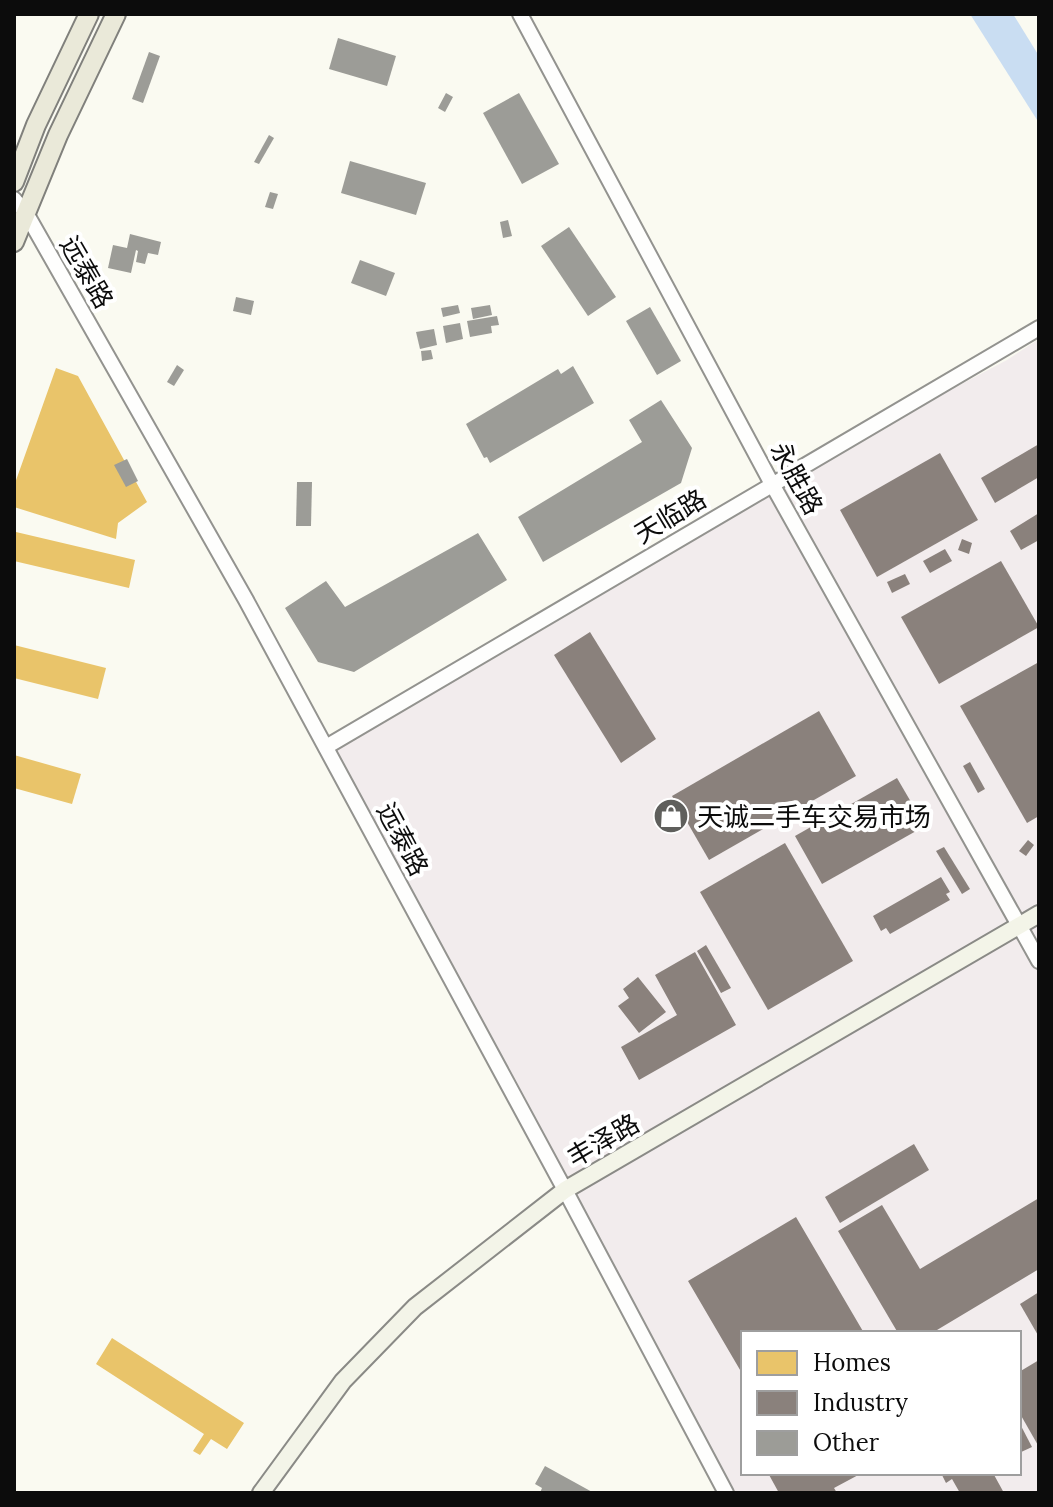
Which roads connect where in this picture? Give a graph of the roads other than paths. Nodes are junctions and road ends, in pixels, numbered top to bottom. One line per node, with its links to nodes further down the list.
1 (89, 14): 4 (main road)
2 (116, 14): 5 (main road)
3 (520, 14): 8 (street, 永胜路)
4 (14, 182)
5 (20, 206): 6 (main road); 9 (street, 远泰路)
6 (14, 242)
7 (1039, 328): 8 (street, 天临路)
8 (772, 484): 9 (street, 天临路); 11 (street, 永胜路)
9 (326, 747): 13 (street, 远泰路)
10 (1039, 914): 11 (main road, 丰泽路)
11 (1019, 925): 12 (street, 永胜路); 13 (main road, 丰泽路)
12 (1039, 961)
13 (565, 1190): 14 (main road, 丰泽路); 15 (street, 远泰路)
14 (261, 1493)
15 (726, 1493)

